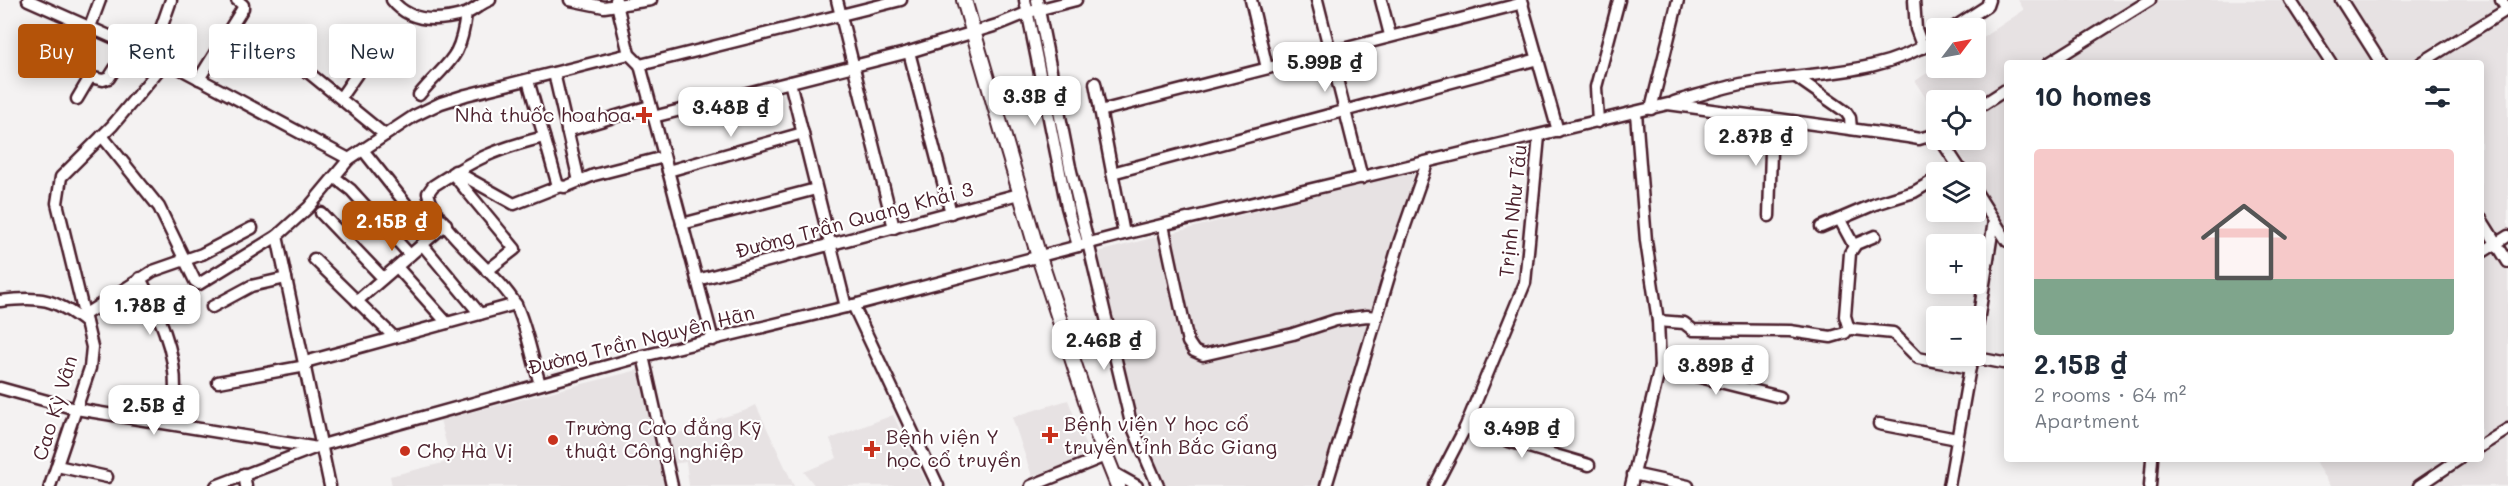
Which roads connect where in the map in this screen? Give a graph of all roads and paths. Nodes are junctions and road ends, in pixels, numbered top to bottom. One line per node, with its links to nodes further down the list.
1 (28, 0): 32 (street)
2 (100, 0): 33 (street)
3 (171, 0): 34 (street)
4 (237, 0): 35 (street)
5 (392, 0): 29 (street)
6 (490, 0): 29 (street)
7 (570, 0): 26 (street)
8 (651, 0): 26 (street)
9 (837, 0): 30 (street)
10 (901, 0): 30 (street)
11 (964, 0): 36 (main road)
12 (1024, 0): 27 (street)
13 (1076, 0): 27 (street)
14 (1251, 0): 51 (street)
15 (1317, 0): 41 (street)
16 (1381, 0): 37 (street)
17 (1619, 0): 74 (street)
18 (1678, 0): 68 (street)
19 (1914, 0): 39 (street)
20 (1989, 0): 31 (street)
21 (2150, 0): 44 (street)
22 (2290, 0): 45 (street)
23 (2341, 0): 46 (street)
24 (2501, 0): 28 (street)
25 (1522, 2): 37 (street); 43 (street)
26 (616, 3): 42 (street)
27 (1034, 9): 36 (street); 119 (street)
28 (2508, 10): 47 (street)
29 (466, 14): 63 (street)
30 (842, 16): 49 (street); 50 (street)
31 (1968, 18)
32 (83, 24)
33 (91, 24)
34 (163, 24)
35 (233, 24)
36 (975, 32): 40 (street); 97 (main road)
37 (1390, 35): 41 (street)
38 (1926, 46): 39 (street, Đường Trần Nguyên Hãn)
39 (1923, 48): 53 (street, Đường Trần Nguyên Hãn)
40 (909, 52): 50 (street); 100 (street)
41 (1330, 52): 51 (street); 69 (street)
42 (629, 54): 49 (street); 52 (street)
43 (1538, 59): 69 (street); 77 (street)
44 (2054, 60)
45 (2329, 60)
46 (2378, 60)
47 (2426, 60)
48 (209, 63): 58 (street)
49 (640, 65): 71 (street)
50 (855, 66): 60 (street); 110 (street)
51 (1267, 68): 70 (street)
52 (554, 74): 59 (street); 76 (street)
53 (1796, 77): 67 (street, Đường Trần Nguyên Hãn); 75 (street)
54 (109, 78): 65 (street)
55 (151, 78): 80 (street, Cao Kỳ Vân)
56 (316, 78): 64 (street)
57 (354, 78): 64 (street)
58 (199, 79): 86 (street)
59 (528, 80): 79 (street); 83 (street)
60 (790, 82): 71 (street); 78 (street)
61 (1095, 83): 70 (street)
62 (2004, 91): 66 (street)
63 (419, 95)
64 (341, 97): 79 (street)
65 (77, 99)
66 (1986, 103)
67 (1668, 104): 68 (street, Đường Trần Nguyên Hãn); 73 (street)
68 (1651, 109): 72 (street, Đường Trần Nguyên Hãn)
69 (1344, 110): 90 (street); 92 (street)
70 (1100, 111): 90 (street)
71 (652, 112): 76 (street); 85 (street)
72 (1636, 113): 74 (street, Đường Trần Nguyên Hãn); 142 (street)
73 (1772, 118): 75 (street); 101 (street)
74 (1598, 122): 77 (street, Đường Trần Nguyên Hãn)
75 (1851, 129): 82 (street)
76 (567, 131): 93 (street)
77 (1558, 132): 81 (street, Đường Trần Nguyên Hãn)
78 (803, 133): 88 (street); 96 (street)
79 (385, 135): 84 (street)
80 (102, 136): 125 (street); 141 (street, Cao Kỳ Vân)
81 (1539, 136): 87 (street, Đường Trần Nguyên Hãn); 161 (street, Trịnh Như Tấu)
82 (1926, 136)
83 (544, 137): 89 (street); 95 (street)
84 (363, 150): 86 (street); 104 (street)
85 (664, 157): 88 (street); 93 (street)
86 (349, 159): 91 (street)
87 (1427, 163): 92 (street, Đường Trần Nguyên Hãn); 140 (street)
88 (668, 171): 105 (street)
89 (454, 172): 95 (street); 104 (street); 128 (street)
90 (1112, 173): 111 (street)
91 (334, 177): 112 (street); 122 (street)
92 (1362, 178): 107 (street, Đường Trần Nguyên Hãn)
93 (579, 181): 95 (street)
94 (1926, 185): 102 (street)
95 (560, 186)
96 (816, 189): 105 (street); 118 (street)
97 (1019, 194): 100 (street, Đường Trần Quang Khải 3); 123 (main road)
98 (1986, 208): 103 (street)
99 (321, 213): 130 (street)
100 (951, 213): 110 (street, Đường Trần Quang Khải 3)
101 (1769, 216)
102 (1840, 220): 108 (street); 120 (street)
103 (1994, 221): 115 (street); 137 (street)
104 (444, 223): 117 (street); 128 (street)
105 (682, 224): 132 (street)
106 (2484, 224): 116 (street)
107 (1163, 225): 111 (street, Đường Trần Nguyên Hãn); 140 (street)
108 (1821, 227)
109 (252, 228): 125 (street)
110 (894, 228): 118 (street, Đường Trần Quang Khải 3)
111 (1124, 234): 119 (street, Đường Trần Nguyên Hãn)
112 (277, 236): 125 (street); 129 (street)
113 (1875, 236): 120 (street)
114 (2508, 236): 116 (street)
115 (2004, 237)
116 (2496, 243): 121 (street); 126 (street)
117 (422, 244): 122 (street); 139 (street)
118 (829, 244): 132 (street, Đường Trần Quang Khải 3); 136 (street)
119 (1084, 244): 123 (street, Đường Trần Nguyên Hãn); 184 (street)
120 (1854, 246): 144 (street)
121 (2484, 251)
122 (410, 255): 127 (street)
123 (1039, 257): 136 (street, Đường Trần Nguyên Hãn); 166 (main road)
124 (314, 259): 134 (street)
125 (184, 260): 131 (street)
126 (2508, 262)
127 (396, 267): 130 (street); 143 (street)
128 (487, 271): 135 (street)
129 (286, 278): 138 (street); 151 (street)
130 (383, 278): 134 (street)
131 (140, 279): 141 (street); 157 (street)
132 (697, 280): 146 (street)
133 (0, 301): 141 (street)
134 (357, 301): 145 (street)
135 (516, 304): 139 (street); 155 (street)
136 (849, 306): 146 (street, Đường Trần Nguyên Hãn); 180 (street)
137 (1980, 306)
138 (212, 307)
139 (480, 314): 143 (street)
140 (1376, 317): 185 (street)
141 (85, 319): 159 (street, Cao Kỳ Vân)
142 (1658, 321): 144 (street); 153 (street)
143 (447, 323): 145 (street)
144 (1850, 327): 148 (street)
145 (394, 337): 151 (street)
146 (713, 340): 147 (street, Đường Trần Nguyên Hãn)
147 (643, 356): 155 (street, Đường Trần Nguyên Hãn); 179 (street)
148 (1926, 358)
149 (1986, 361): 150 (street)
150 (2003, 363)
151 (305, 364): 154 (street); 165 (street)
152 (1970, 366): 163 (street)
153 (1660, 367): 158 (street); 173 (street)
154 (218, 382)
155 (540, 384): 165 (street, Đường Trần Nguyên Hãn)
156 (0, 388): 159 (street)
157 (175, 390)
158 (1779, 397)
159 (76, 409): 165 (street); 170 (street, Cao Kỳ Vân)
160 (1879, 424): 163 (street)
161 (1465, 428): 169 (street); 186 (street, Trịnh Như Tấu)
162 (2508, 429): 164 (street)
163 (1957, 439): 189 (street)
164 (2484, 444)
165 (318, 446): 172 (street, Đường Trần Nguyên Hãn); 178 (street)
166 (1106, 456): 171 (main road); 181 (street)
167 (2152, 462): 190 (street)
168 (2455, 462): 191 (street)
169 (1588, 465)
170 (57, 466): 174 (street); 175 (street, Cao Kỳ Vân)
171 (1112, 472): 182 (main road); 183 (street)
172 (244, 474): 176 (street, Đường Trần Nguyên Hãn); 177 (street)
173 (1633, 474): 187 (street); 188 (street)
174 (107, 477)
175 (50, 486)
176 (216, 486)
177 (246, 486)
178 (330, 486)
179 (672, 486)
180 (938, 486)
181 (1031, 486)
182 (1118, 486)
183 (1137, 486)
184 (1158, 486)
185 (1326, 486)
186 (1435, 486)
187 (1631, 486)
188 (1688, 486)
189 (1948, 486)
190 (2150, 486)
191 (2419, 486)

